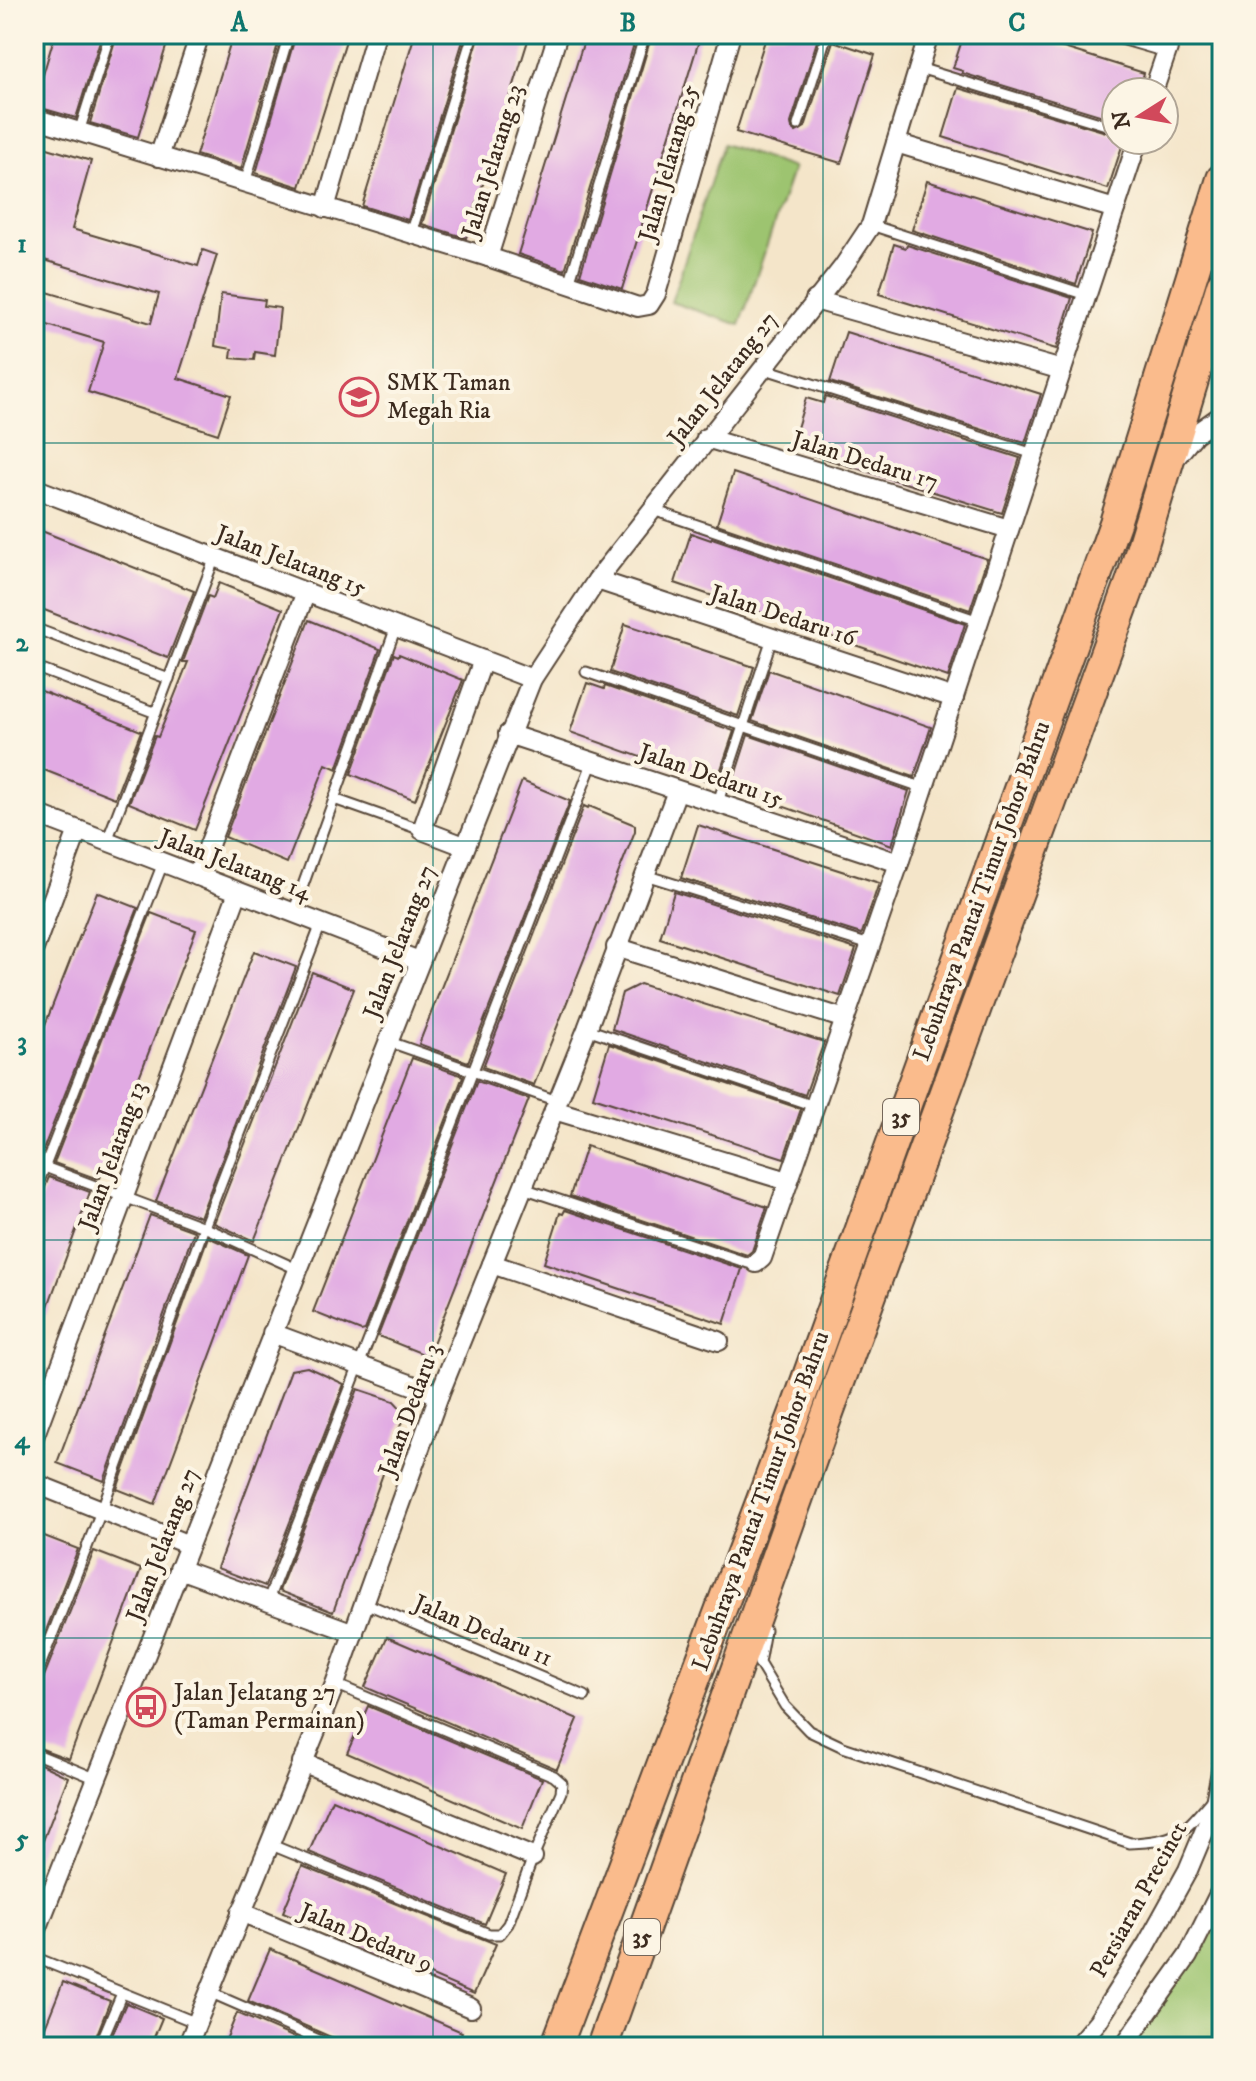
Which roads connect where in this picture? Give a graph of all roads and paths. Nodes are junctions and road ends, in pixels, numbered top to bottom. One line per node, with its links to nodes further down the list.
1 (110, 34): 18 (lane)
2 (200, 34): 21 (street)
3 (289, 34): 23 (lane)
4 (376, 34): 24 (street)
5 (473, 34): 27 (lane)
6 (558, 34): 28 (street, Jalan Jelatang 23)
7 (645, 34): 29 (lane)
8 (731, 34): 29 (street, Jalan Jelatang 25)
9 (827, 34): 17 (lane)
10 (929, 34): 13 (street, Jalan Jelatang 27)
11 (1120, 34): 12 (street)
12 (1170, 41): 14 (street)
13 (919, 68): 16 (lane); 19 (street, Jalan Jelatang 27)
14 (1158, 76)
15 (34, 118): 18 (street)
16 (1100, 123)
17 (798, 125)
18 (79, 132): 21 (street)
19 (896, 143): 25 (street); 26 (street, Jalan Jelatang 27)
20 (1133, 156): 25 (street)
21 (159, 157): 23 (street)
22 (1222, 179): 128 (highway, Lebuhraya Pantai Timur Johor Bahru / 35)
23 (245, 183): 24 (street)
24 (325, 208): 27 (street)
25 (1115, 209): 31 (street)
26 (871, 225): 31 (lane); 32 (street, Jalan Jelatang 27)
27 (411, 234): 28 (street)
28 (488, 257): 29 (street)
29 (569, 284)
30 (1222, 285): 38 (highway, Lebuhraya Pantai Timur Johor Bahru / 35)
31 (1086, 295): 34 (street)
32 (815, 300): 33 (street, Jalan Jelatang 27); 34 (street)
33 (762, 368): 36 (street, Jalan Jelatang 27); 37 (lane)
34 (1062, 370): 37 (street)
35 (1222, 415): 38 (street)
36 (706, 438): 40 (street, Jalan Jelatang 27); 41 (street, Jalan Dedaru 17)
37 (1034, 454): 41 (street)
38 (1164, 478): 102 (highway, Lebuhraya Pantai Timur Johor Bahru / 35)
39 (34, 488): 42 (street, Jalan Jelatang 15)
40 (651, 509): 43 (street, Jalan Jelatang 27); 45 (lane)
41 (1009, 529): 45 (street)
42 (215, 557): 44 (street, Jalan Jelatang 15); 52 (lane)
43 (597, 580): 48 (street, Jalan Dedaru 16); 53 (street, Jalan Jelatang 27)
44 (306, 592): 46 (street, Jalan Jelatang 15); 71 (street)
45 (979, 621): 54 (street)
46 (396, 627): 49 (street, Jalan Jelatang 15); 61 (lane)
47 (34, 628): 52 (lane)
48 (772, 638): 54 (street, Jalan Dedaru 16); 56 (lane)
49 (483, 660): 53 (street, Jalan Jelatang 15); 65 (street)
50 (34, 667): 55 (lane)
51 (586, 672): 56 (lane)
52 (169, 679): 55 (lane)
53 (532, 679): 57 (street, Jalan Jelatang 27)
54 (954, 698): 59 (street)
55 (156, 713): 66 (lane)
56 (743, 727): 59 (lane); 62 (lane)
57 (508, 734): 58 (street, Jalan Dedaru 15); 67 (street, Jalan Jelatang 27)
58 (593, 761): 60 (street, Jalan Dedaru 15); 82 (lane)
59 (924, 788): 69 (street)
60 (677, 791): 62 (street, Jalan Dedaru 15); 70 (street, Jalan Dedaru 3)
61 (334, 799): 65 (lane); 73 (lane)
62 (717, 805): 69 (street, Jalan Dedaru 15)
63 (34, 813): 64 (street, Jalan Jelatang 14)
64 (78, 830): 66 (street, Jalan Jelatang 14); 77 (street)
65 (422, 830): 67 (street)
66 (107, 841): 68 (street, Jalan Jelatang 14)
67 (464, 846): 78 (street, Jalan Jelatang 27)
68 (163, 863): 71 (street, Jalan Jelatang 14); 85 (lane)
69 (899, 863): 75 (street)
70 (645, 875): 75 (lane); 76 (street, Jalan Dedaru 3)
71 (197, 876): 72 (street, Jalan Jelatang 14)
72 (238, 892): 73 (street, Jalan Jelatang 14); 89 (street, Jalan Jelatang 13)
73 (293, 913): 74 (street, Jalan Jelatang 14)
74 (321, 924): 78 (street, Jalan Jelatang 14); 90 (lane)
75 (870, 945): 79 (street)
76 (616, 947): 79 (street); 80 (street, Jalan Dedaru 3)
77 (34, 949)
78 (419, 961): 81 (street, Jalan Jelatang 27)
79 (845, 1019): 84 (street)
80 (587, 1029): 83 (street, Jalan Dedaru 3); 84 (lane)
81 (387, 1041): 82 (lane); 93 (street, Jalan Jelatang 27)
82 (474, 1070): 83 (lane); 96 (lane)
83 (556, 1106): 86 (street); 87 (street, Jalan Dedaru 3)
84 (814, 1106): 86 (street)
85 (39, 1165): 88 (lane); 89 (lane)
86 (788, 1181): 91 (street)
87 (523, 1188): 91 (lane); 92 (street, Jalan Dedaru 3)
88 (34, 1194)
89 (124, 1196): 90 (lane); 98 (street, Jalan Jelatang 13)
90 (204, 1227): 93 (lane); 100 (lane)
91 (756, 1263)
92 (492, 1264): 95 (street); 97 (street, Jalan Dedaru 3)
93 (297, 1269): 94 (street, Jalan Jelatang 27)
94 (272, 1333): 96 (street); 101 (street, Jalan Jelatang 27)
95 (719, 1341)
96 (361, 1365): 97 (street); 104 (lane)
97 (439, 1395): 105 (street, Jalan Dedaru 3)
98 (34, 1437)
99 (34, 1483): 100 (street)
100 (102, 1509): 101 (street); 107 (lane)
101 (189, 1545): 103 (street, Jalan Jelatang 27)
102 (777, 1556): 114 (lane); 129 (highway, Lebuhraya Pantai Timur Johor Bahru / 35)
103 (179, 1569): 104 (street); 113 (street, Jalan Jelatang 27)
104 (268, 1600): 106 (street)
105 (365, 1603): 106 (street, Jalan Dedaru 3); 109 (lane, Jalan Dedaru 11)
106 (354, 1633): 108 (street, Jalan Dedaru 3)
107 (34, 1681)
108 (335, 1684): 111 (street, Jalan Dedaru 3); 116 (lane)
109 (585, 1696)
110 (34, 1753): 113 (lane)
111 (302, 1762): 115 (street, Jalan Dedaru 3); 116 (street)
112 (1222, 1766): 114 (street, Persiaran Precinct)
113 (97, 1779): 119 (street, Jalan Jelatang 27)
114 (1217, 1792): 130 (street, Persiaran Precinct)
115 (269, 1844): 116 (lane); 118 (street, Jalan Dedaru 3)
116 (533, 1857)
117 (1222, 1888): 131 (street)
118 (241, 1912): 121 (street, Jalan Dedaru 3); 123 (street, Jalan Dedaru 9)
119 (34, 1937)
120 (34, 1957): 122 (lane)
121 (209, 1992): 124 (street, Jalan Dedaru 3); 127 (lane)
122 (122, 1993): 124 (lane); 125 (lane)
123 (471, 2008)
124 (197, 2023): 126 (street, Jalan Dedaru 3)
125 (99, 2047)
126 (187, 2047)
127 (335, 2047)
128 (556, 2047)
129 (602, 2047)
130 (1076, 2047)
131 (1123, 2047)

